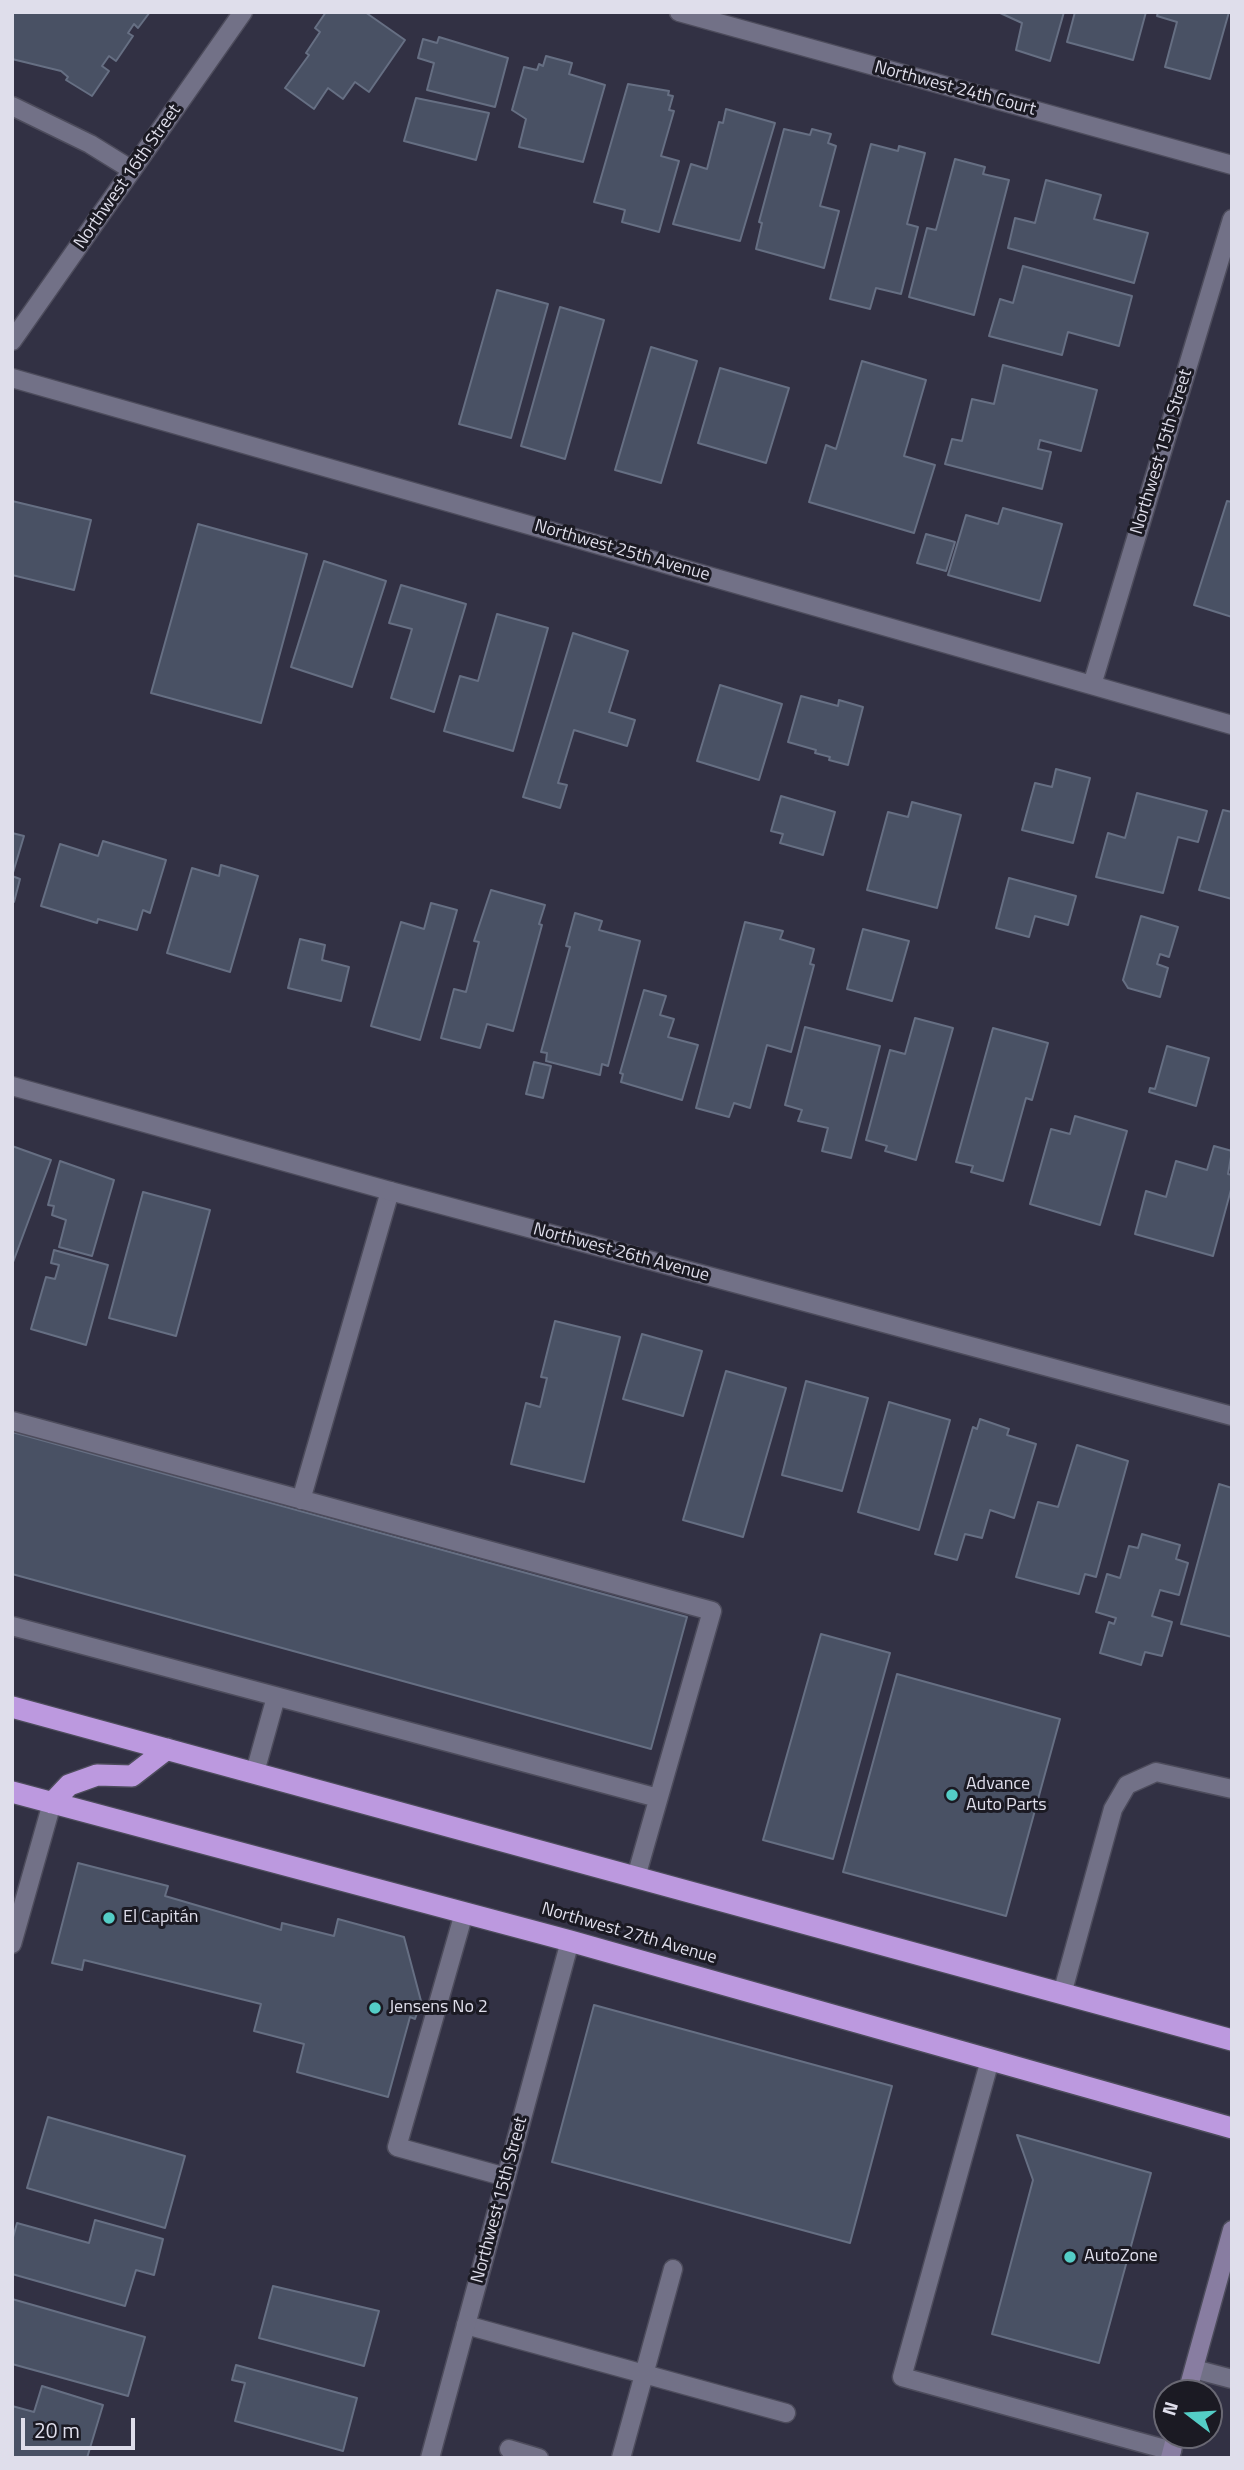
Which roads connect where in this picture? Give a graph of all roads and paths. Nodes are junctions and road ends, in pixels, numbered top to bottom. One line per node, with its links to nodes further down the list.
1 (243, 12): 5 (street, Northwest 16th Street)
2 (679, 12): 4 (street, Northwest 24th Court)
3 (12, 106): 5 (street)
4 (1232, 165)
5 (132, 170): 7 (street, Northwest 16th Street)
6 (1232, 219): 9 (street, Northwest 15th Street)
7 (12, 341)
8 (12, 378): 9 (street, Northwest 25th Avenue)
9 (1092, 685): 10 (street, Northwest 25th Avenue)
10 (1232, 725)
11 (12, 1086): 12 (street, Northwest 26th Avenue)
12 (390, 1191): 13 (street, Northwest 26th Avenue); 15 (street)
13 (1232, 1416)
14 (12, 1421): 15 (street)
15 (301, 1500): 23 (street)
16 (12, 1626): 17 (street)
17 (276, 1697): 20 (street); 23 (street)
18 (17, 1714): 19 (highway)
19 (167, 1749): 20 (highway); 24 (highway)
20 (255, 1772): 25 (highway)
21 (1232, 1789): 29 (street)
22 (12, 1792): 24 (highway, Northwest 27th Avenue)
23 (658, 1798): 25 (street)
24 (52, 1803): 26 (highway, Northwest 27th Avenue); 28 (street)
25 (636, 1877): 29 (highway)
26 (464, 1913): 27 (highway, Northwest 27th Avenue); 33 (street)
27 (570, 1941): 31 (highway, Northwest 27th Avenue); 33 (street, Northwest 15th Street)
28 (12, 1944)
29 (1062, 1994): 30 (highway)
30 (1232, 2040)
31 (990, 2060): 32 (highway, Northwest 27th Avenue); 42 (street)
32 (1232, 2128)
33 (506, 2177): 36 (street, Northwest 15th Street)
34 (1231, 2233): 37 (street)
35 (673, 2269): 38 (street)
36 (466, 2325): 38 (street); 44 (street, Northwest 15th Street)
37 (1194, 2369): 39 (street); 40 (street)
38 (647, 2374): 41 (street); 46 (street)
39 (1191, 2379)
40 (1232, 2379)
41 (786, 2413)
42 (1153, 2443)
43 (509, 2449): 45 (street)
44 (430, 2458)
45 (540, 2458)
46 (621, 2458)

